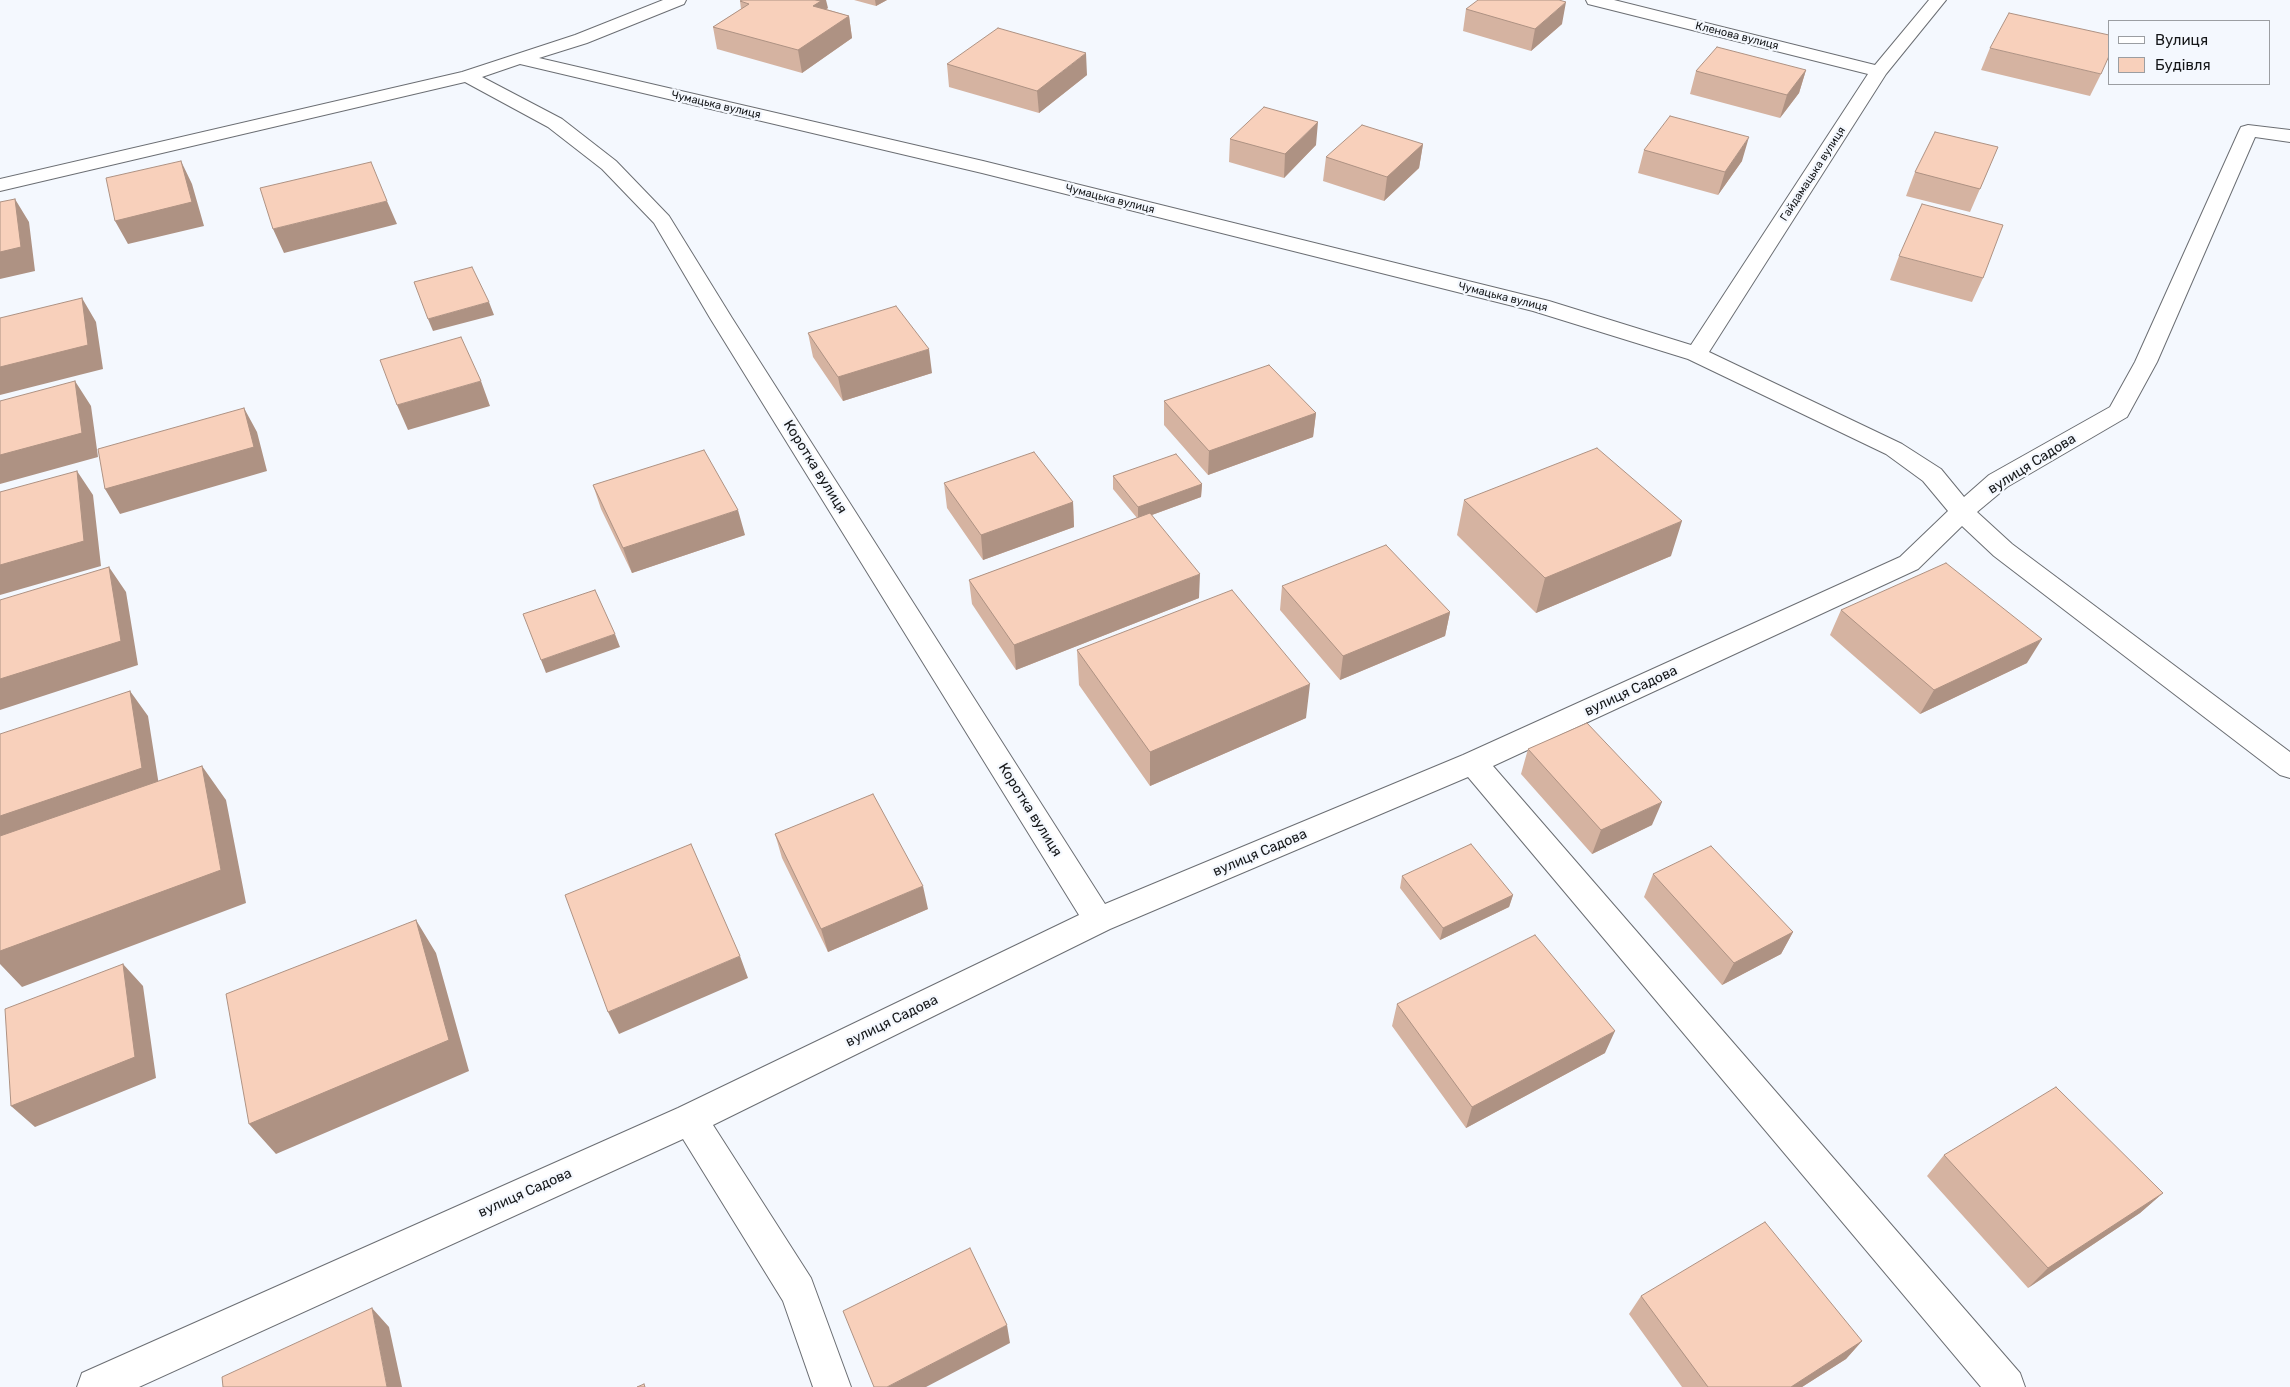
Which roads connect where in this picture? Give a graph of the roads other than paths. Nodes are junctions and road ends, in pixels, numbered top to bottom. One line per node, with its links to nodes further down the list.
1 (678, 0): 4 (street)
2 (1594, 0): 5 (street, Кленова вулиця)
3 (1938, 0): 5 (street, Гайдамацька вулиця)
4 (519, 59): 6 (street); 9 (street, Чумацька вулиця)
5 (1879, 71): 9 (street, Гайдамацька вулиця)
6 (467, 76): 8 (street); 13 (street, Коротка вулиця)
7 (2290, 136): 10 (street, вулиця Садова)
8 (0, 185)
9 (1696, 354): 10 (street, Чумацька вулиця)
10 (1962, 512): 11 (street, вулиця Садова); 12 (street, Чумацька вулиця)
11 (1473, 763): 13 (street, вулиця Садова); 17 (street)
12 (2290, 767)
13 (1099, 920): 14 (street, вулиця Садова)
14 (690, 1119): 15 (street, вулиця Садова); 16 (street)
15 (96, 1387)
16 (832, 1387)
17 (2006, 1387)

